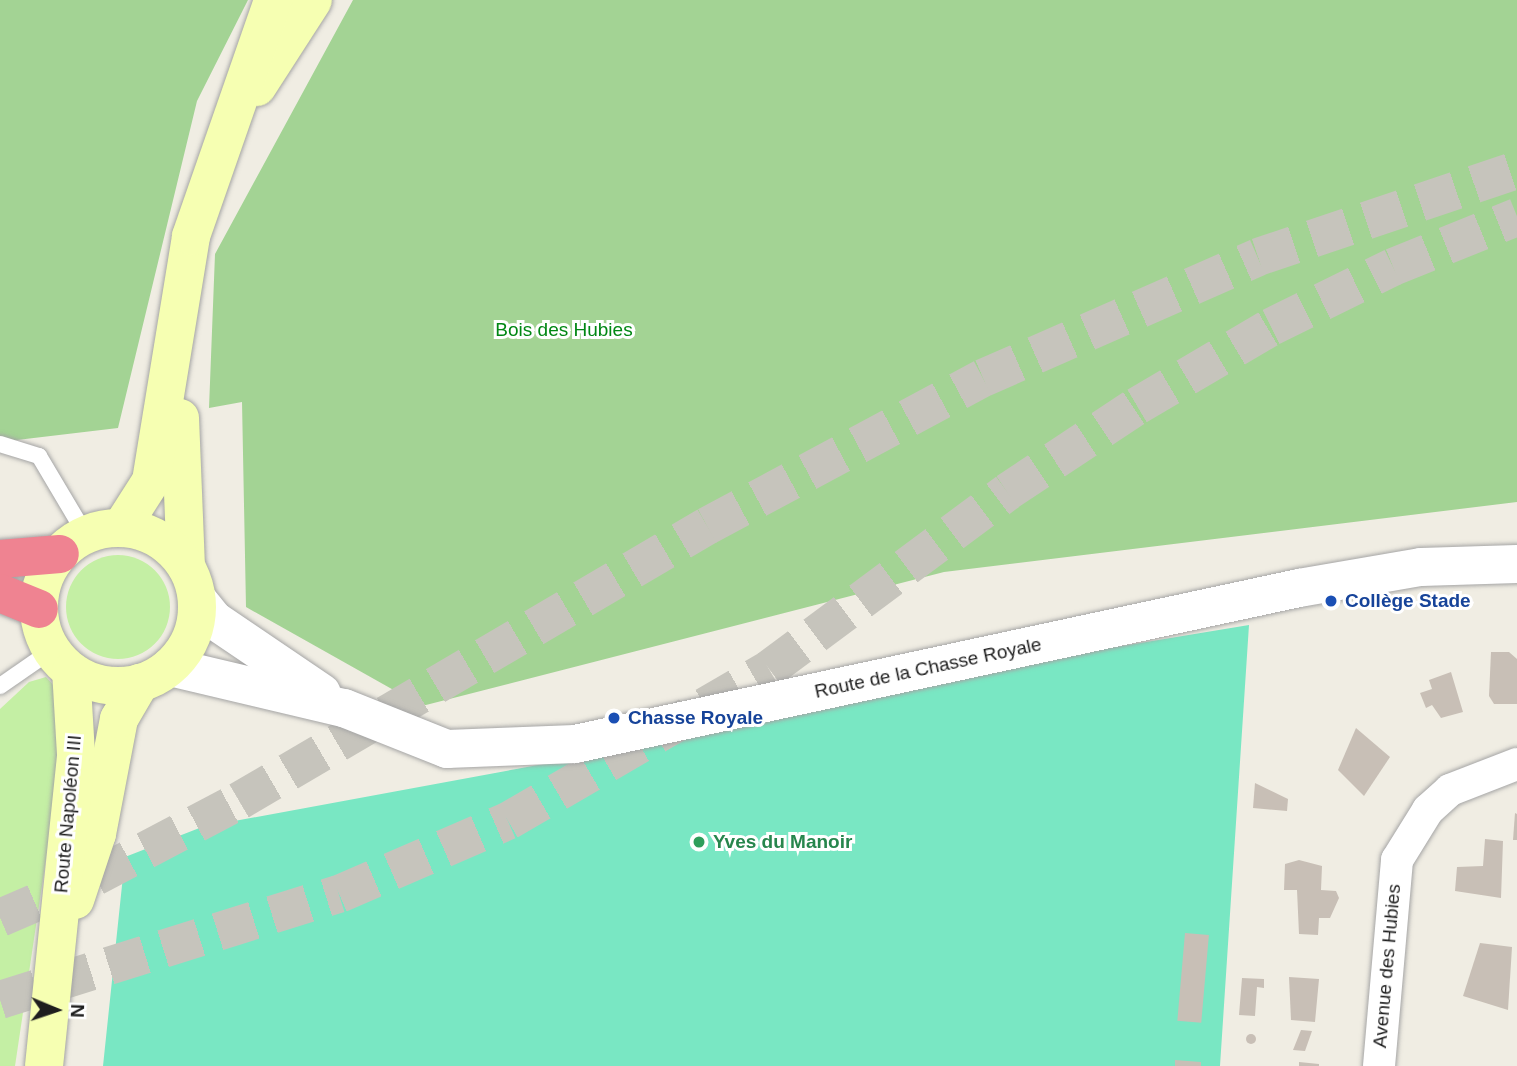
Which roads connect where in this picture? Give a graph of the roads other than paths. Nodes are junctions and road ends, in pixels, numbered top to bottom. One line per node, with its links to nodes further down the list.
1 (273, 0): 3 (main road, Route Napoléon III)
2 (313, 0): 3 (main road, Route Napoléon III)
3 (237, 114): 4 (main road, Route Napoléon III)
4 (176, 337): 6 (main road, Route Napoléon III); 9 (main road, Route Napoléon III)
5 (0, 444): 6 (lane)
6 (89, 539): 7 (highway); 9 (main road); 11 (main road, Route Napoléon III)
7 (0, 559)
8 (1517, 564): 15 (street, Route de la Chasse Royale)
9 (191, 582): 13 (main road, Route Napoléon III); 15 (street, Route de la Chasse Royale)
10 (0, 593): 11 (highway)
11 (39, 609): 12 (main road, Route Napoléon III)
12 (62, 660): 13 (main road); 14 (lane); 17 (main road, Route Napoléon III)
13 (155, 675): 15 (street, Route de la Chasse Royale); 17 (main road, Route Napoléon III)
14 (0, 685)
15 (344, 708)
16 (1517, 764): 19 (street, Avenue des Hubies)
17 (55, 958): 18 (main road, Route Napoléon III)
18 (44, 1066)
19 (1379, 1066)

